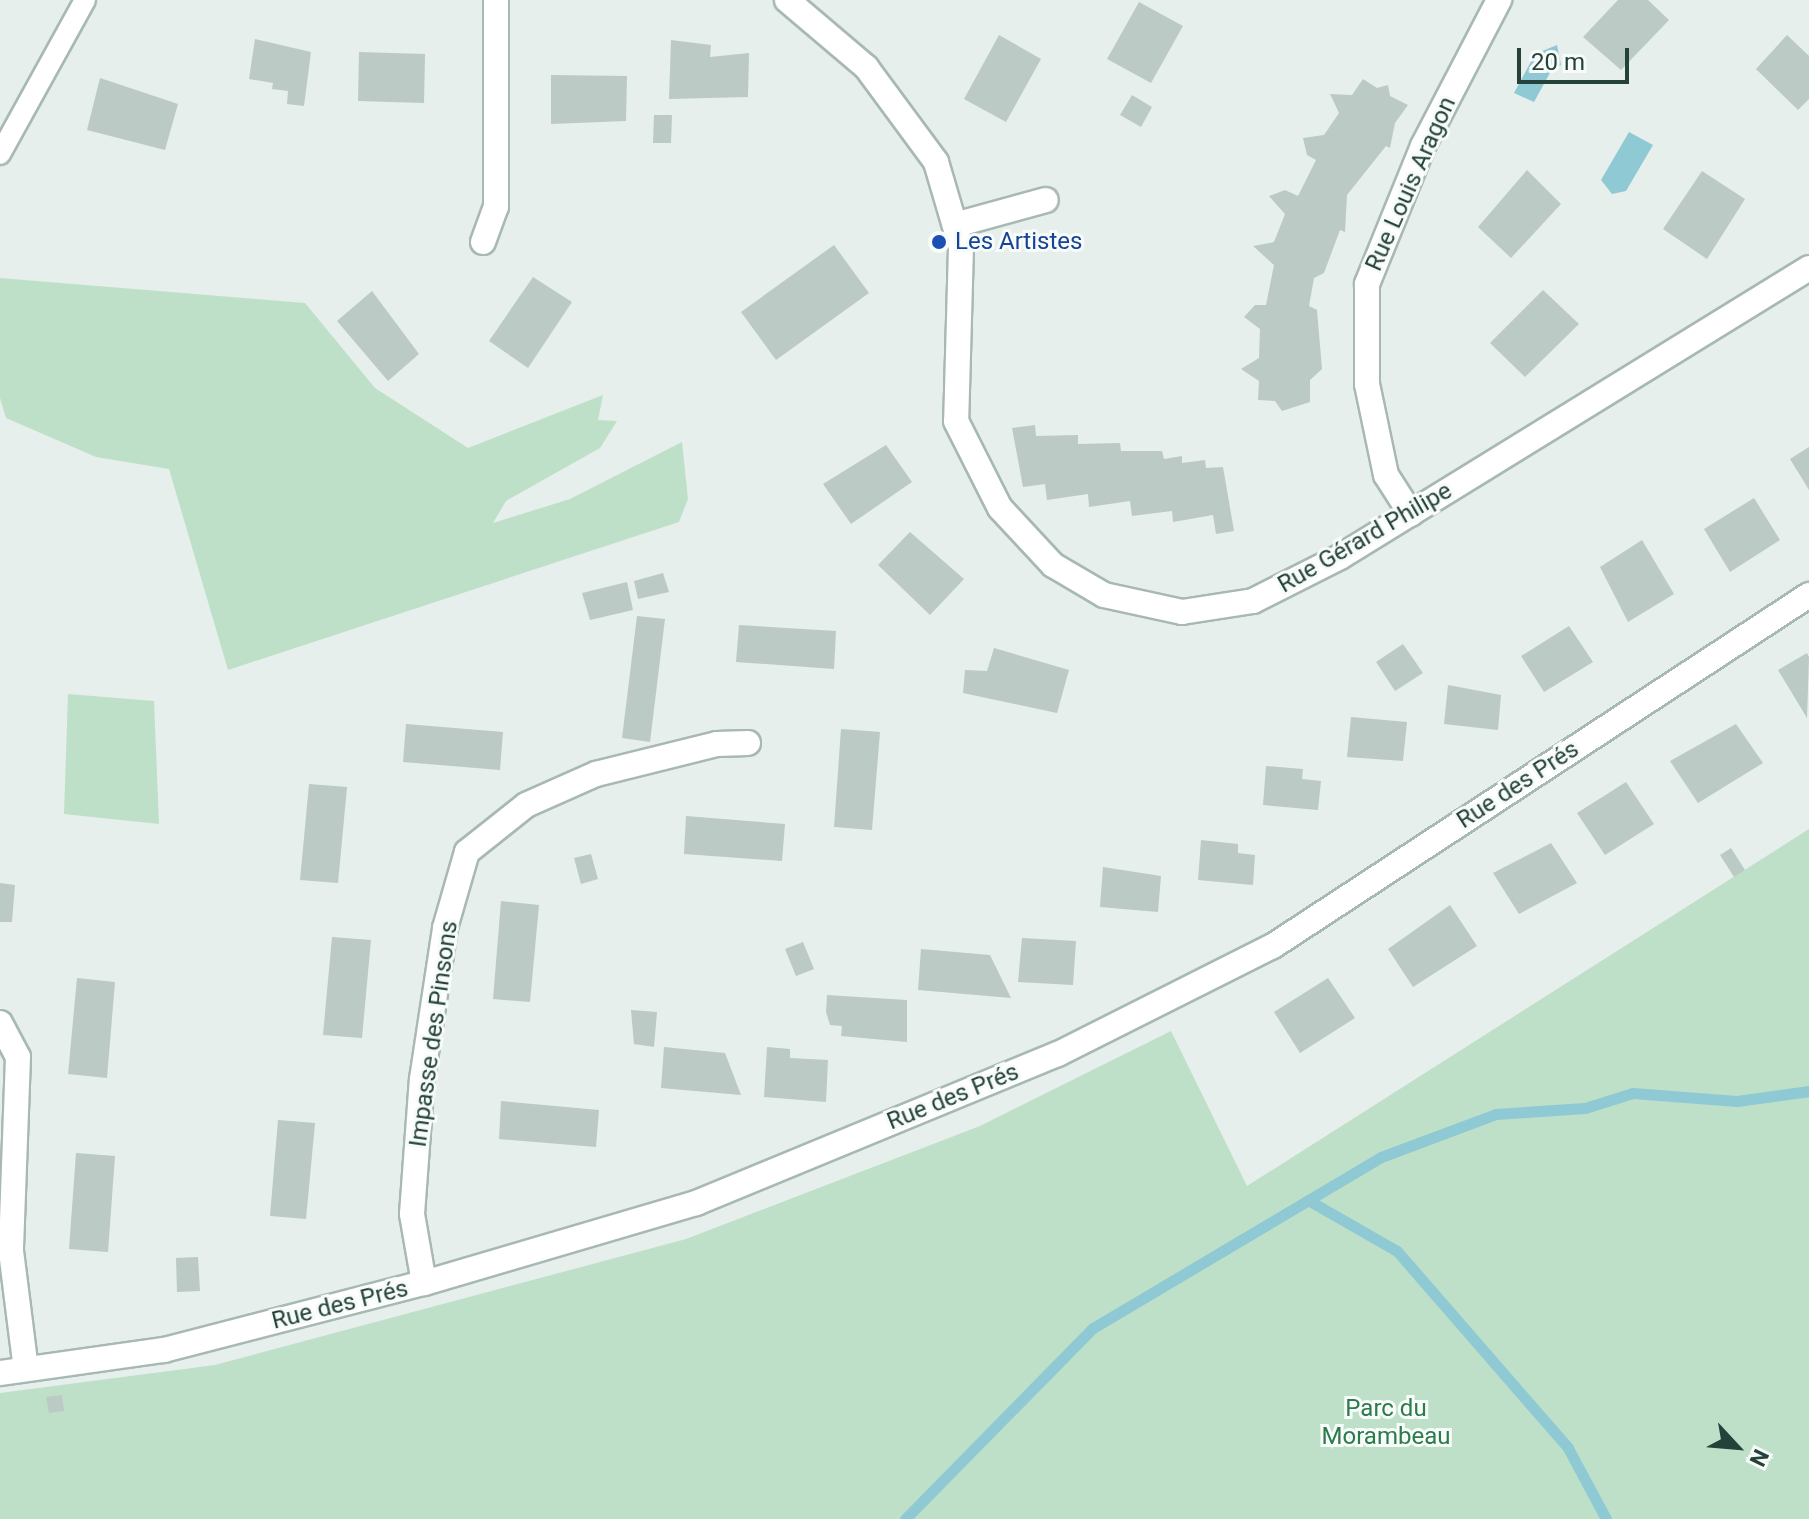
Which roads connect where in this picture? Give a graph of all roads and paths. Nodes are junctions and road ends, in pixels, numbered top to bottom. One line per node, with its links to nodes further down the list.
1 (85, 0): 5 (lane)
2 (496, 0): 8 (street)
3 (787, 0): 7 (street, Rue Gérard Philipe)
4 (1499, 0): 10 (street, Rue Louis Aragon)
5 (0, 154)
6 (1046, 200): 7 (street)
7 (955, 225): 10 (street, Rue Gérard Philipe)
8 (483, 242)
9 (1809, 268): 10 (street, Rue Gérard Philipe)
10 (1411, 514)
11 (1809, 595): 14 (street, Rue des Prés)
12 (748, 743): 14 (street, Impasse des Pinsons)
13 (0, 1023): 15 (street)
14 (424, 1283): 15 (street, Rue des Prés)
15 (26, 1369): 16 (street, Rue des Prés)
16 (0, 1373)

